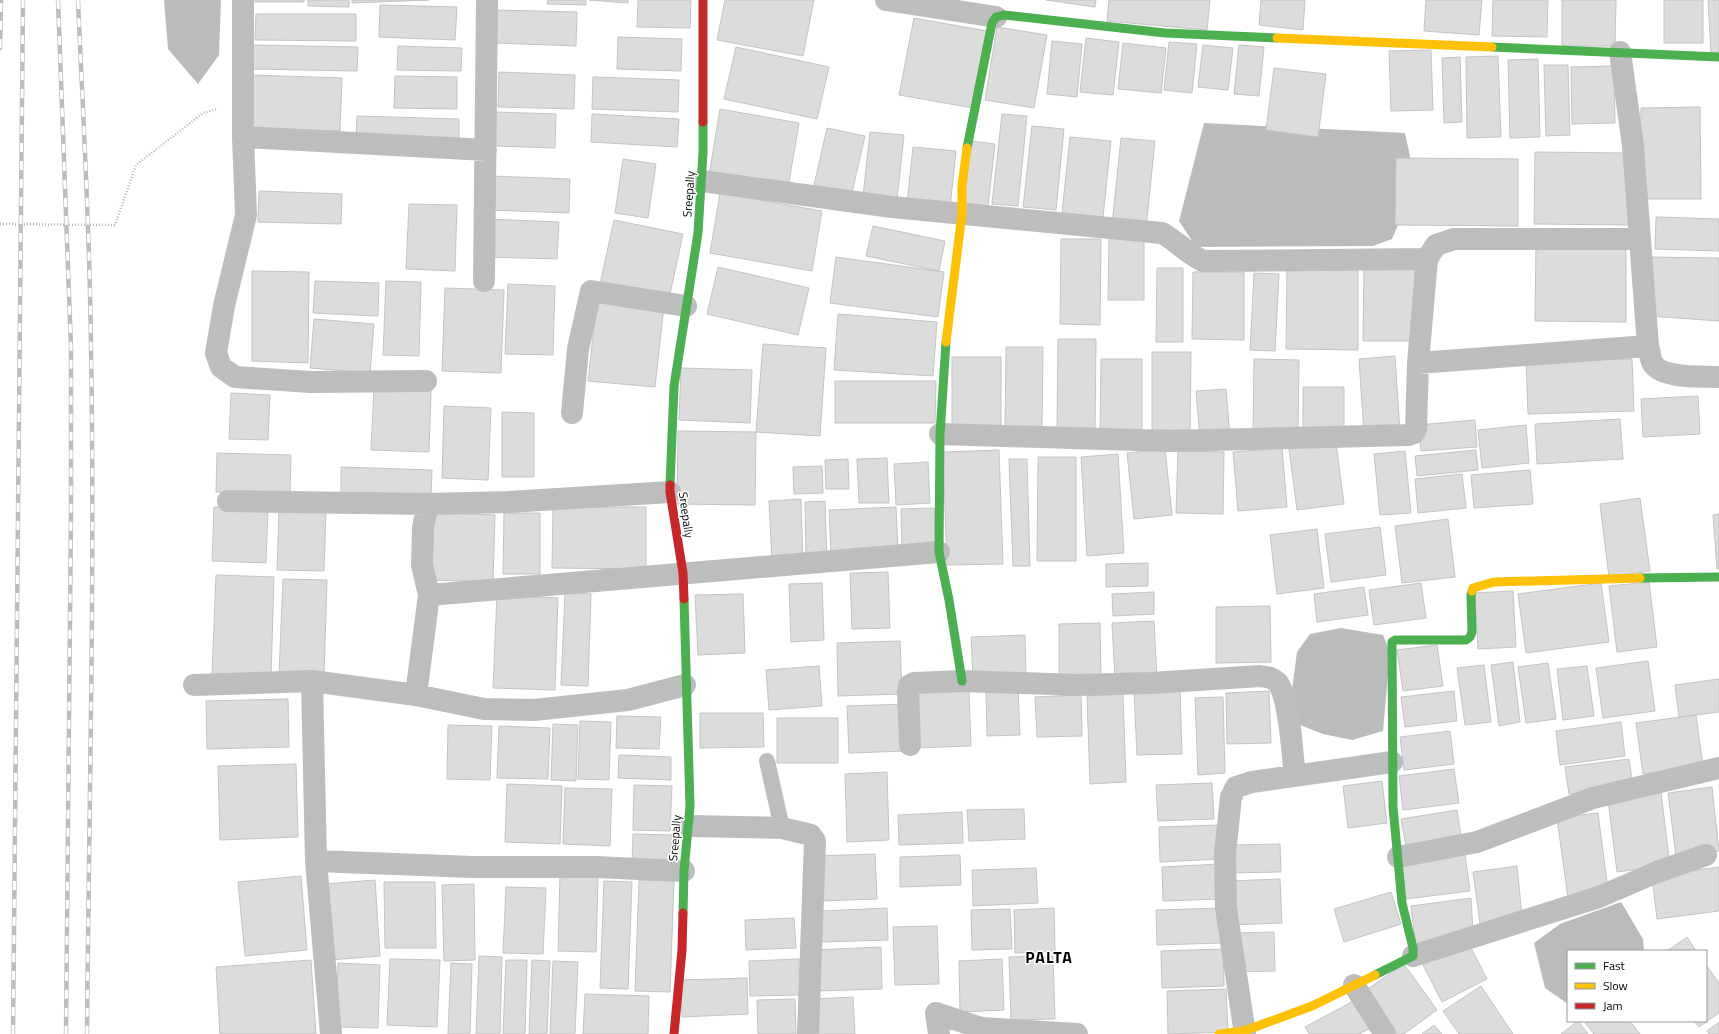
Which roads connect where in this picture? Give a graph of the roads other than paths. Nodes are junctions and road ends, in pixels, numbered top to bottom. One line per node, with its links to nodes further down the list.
1 (243, 0): 8 (street)
2 (487, 0): 9 (street)
3 (703, 0): 10 (street, Sreepally)
4 (886, 0): 5 (street)
5 (996, 17): 6 (street); 11 (street)
6 (1620, 52): 7 (street); 12 (street)
7 (1719, 57)
8 (243, 137): 9 (street); 19 (street)
9 (486, 150): 14 (street)
10 (702, 181): 11 (street); 15 (street, Sreepally)
11 (962, 214): 13 (street); 21 (street)
12 (1640, 239): 13 (street); 16 (street)
13 (1427, 259): 17 (street)
14 (484, 281)
15 (686, 306): 20 (street); 22 (street, Sreepally)
16 (1648, 346): 17 (street); 18 (street)
17 (1418, 363): 21 (street)
18 (1719, 377)
19 (426, 381)
20 (572, 413)
21 (940, 434): 25 (street)
22 (670, 492): 24 (street); 26 (street, Sreepally)
23 (228, 500): 24 (street)
24 (428, 504): 28 (street)
25 (939, 552): 26 (street); 30 (street)
26 (683, 572): 28 (street); 32 (street, Sreepally)
27 (1719, 577): 36 (street)
28 (429, 595): 33 (street)
29 (312, 681): 31 (street); 33 (street); 43 (street)
30 (962, 681): 34 (street); 38 (street)
31 (194, 685)
32 (686, 686): 33 (street); 39 (street, Sreepally)
33 (416, 695)
34 (910, 745)
35 (767, 760): 40 (lane)
36 (1392, 762): 38 (street); 42 (street)
37 (1719, 768): 42 (street)
38 (1295, 776): 47 (street)
39 (689, 826): 40 (street); 44 (street, Sreepally)
40 (782, 828): 50 (street)
41 (1706, 855): 45 (street)
42 (1398, 857): 45 (street)
43 (316, 861): 44 (street); 48 (street)
44 (684, 871): 49 (street, Sreepally)
45 (1413, 956): 46 (street)
46 (1354, 985): 47 (street); 54 (street)
47 (1244, 1032): 53 (street)
48 (331, 1034)
49 (674, 1034)
50 (808, 1034)
51 (939, 1034): 52 (street)
52 (1077, 1034)
53 (1219, 1034)
54 (1385, 1034)

